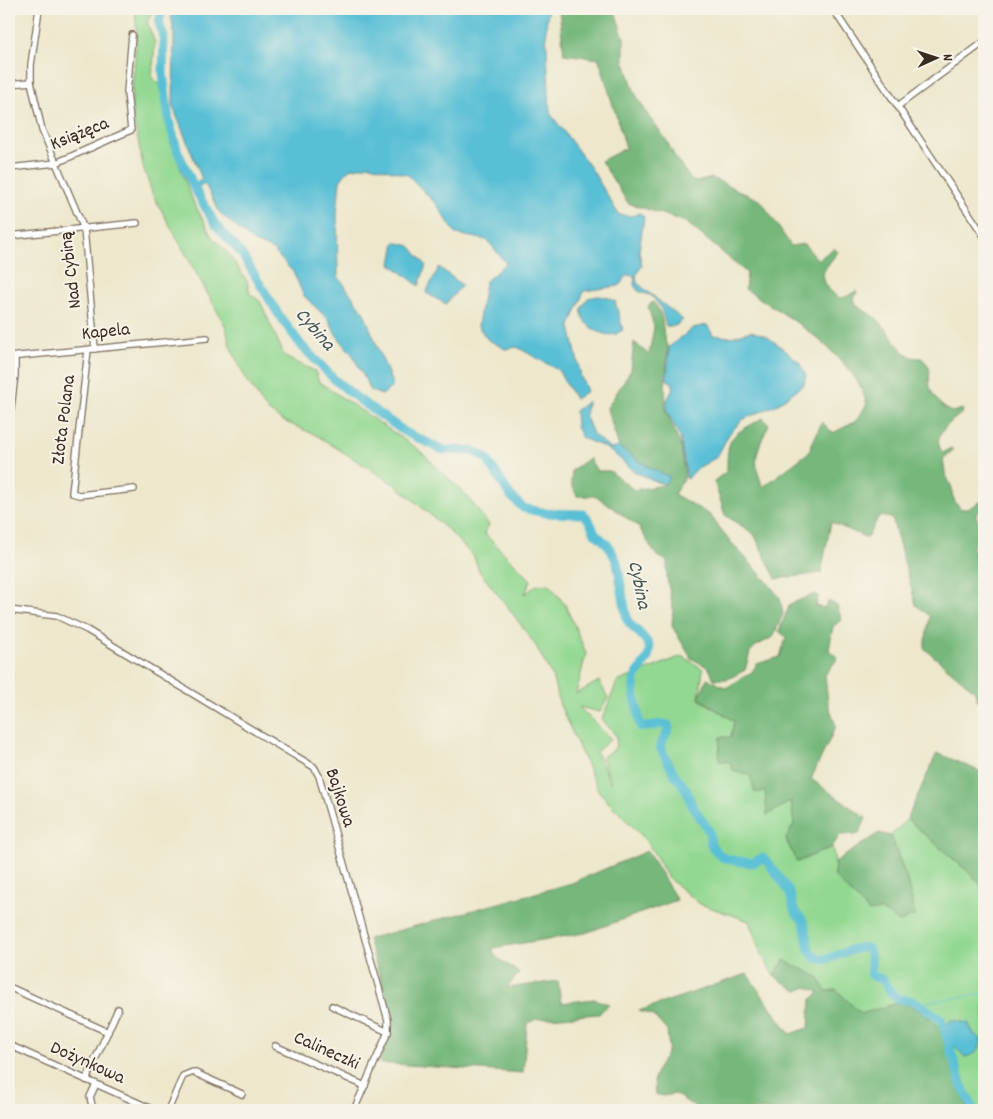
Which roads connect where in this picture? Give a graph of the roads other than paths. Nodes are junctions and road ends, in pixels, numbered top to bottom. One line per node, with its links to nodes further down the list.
1 (39, 9): 5 (street, Nad Cybiną)
2 (834, 9): 7 (street)
3 (132, 35): 8 (street, Książęca)
4 (984, 42): 7 (street)
5 (32, 82): 6 (street); 8 (street, Nad Cybiną)
6 (9, 84)
7 (898, 106): 13 (street)
8 (56, 163): 9 (street, Książęca); 11 (street, Nad Cybiną)
9 (9, 168)
10 (138, 223): 11 (street)
11 (84, 229): 12 (street); 15 (street, Nad Cybiną)
12 (9, 236)
13 (984, 236)
14 (207, 338): 15 (street, Kapela)
15 (92, 349): 16 (street, Kapela); 18 (street, Złota Polana)
16 (12, 357): 17 (street)
17 (11, 408)
18 (134, 489)
19 (9, 610): 24 (street, Bajkowa)
20 (9, 987): 23 (street)
21 (332, 1006): 24 (street)
22 (118, 1009): 23 (street)
23 (108, 1032): 27 (street)
24 (388, 1032): 29 (street, Bajkowa)
25 (9, 1045): 27 (street, Dożynkowa)
26 (274, 1046): 29 (street, Calineczki)
27 (86, 1080): 28 (street, Dożynkowa)
28 (96, 1084): 31 (street); 32 (street, Dożynkowa)
29 (365, 1086): 34 (street, Bajkowa)
30 (242, 1094): 33 (street)
31 (93, 1110)
32 (154, 1110)
33 (168, 1110)
34 (354, 1110)

